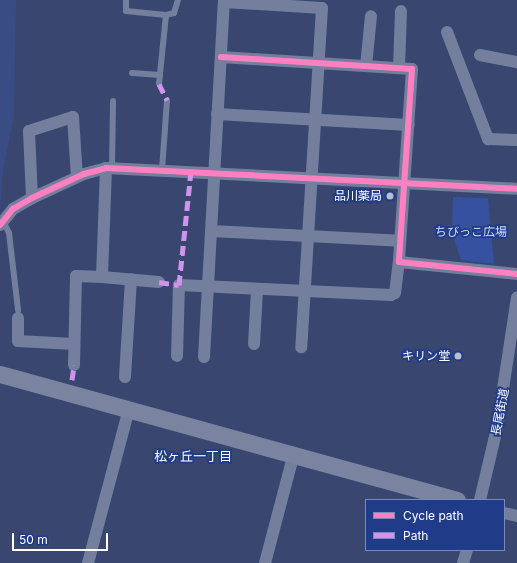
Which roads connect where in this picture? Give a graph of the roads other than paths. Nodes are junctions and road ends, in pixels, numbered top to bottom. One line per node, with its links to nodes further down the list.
1 (126, 0): 6 (lane)
2 (178, 0): 6 (lane)
3 (224, 1): 4 (street); 10 (street)
4 (324, 4): 12 (street)
5 (401, 11): 14 (street)
6 (166, 15): 16 (lane)
7 (371, 16): 13 (street)
8 (447, 32): 23 (street)
9 (480, 55): 11 (street)
10 (221, 57): 12 (street); 20 (street)
11 (517, 62)
12 (317, 63): 13 (street); 21 (street)
13 (366, 66): 14 (street)
14 (399, 68): 22 (street)
15 (132, 73): 16 (lane)
16 (160, 75): 17 (lane)
17 (159, 84)
18 (167, 100): 25 (lane)
19 (113, 101): 24 (lane)
20 (217, 114): 21 (street); 26 (street)
21 (314, 120): 22 (street); 28 (street)
22 (409, 125): 29 (street)
23 (517, 140)
24 (109, 168): 25 (street); 27 (street); 38 (street)
25 (162, 170): 26 (street)
26 (216, 172): 28 (street); 33 (street)
27 (77, 177): 31 (street); 31 (street)
28 (310, 177): 29 (street); 34 (street)
29 (406, 185): 30 (street); 35 (street)
30 (517, 189)
31 (32, 198): 32 (street)
32 (2, 223): 45 (lane)
33 (212, 231): 34 (street); 41 (street)
34 (308, 234): 35 (street); 43 (street)
35 (400, 241): 36 (street)
36 (399, 262): 37 (street); 43 (street)
37 (517, 274)
38 (102, 276): 39 (street); 46 (street)
39 (131, 279): 40 (street); 53 (street)
40 (159, 282)
41 (208, 287): 42 (street); 49 (street); 50 (street)
42 (257, 290): 43 (street); 47 (street)
43 (304, 292): 48 (street)
44 (517, 298): 57 (street, 長尾街道)
45 (18, 314): 46 (street)
46 (74, 344): 51 (street)
47 (254, 344)
48 (301, 347)
49 (177, 356)
50 (204, 358)
51 (74, 365)
52 (0, 374): 54 (street)
53 (125, 377)
54 (129, 409): 55 (street); 61 (street)
55 (294, 453): 56 (street); 62 (street)
56 (454, 499)
57 (480, 499)
58 (505, 513): 59 (street)
59 (517, 516)
60 (466, 551): 63 (street)
61 (88, 563)
62 (266, 563)
63 (463, 563)

